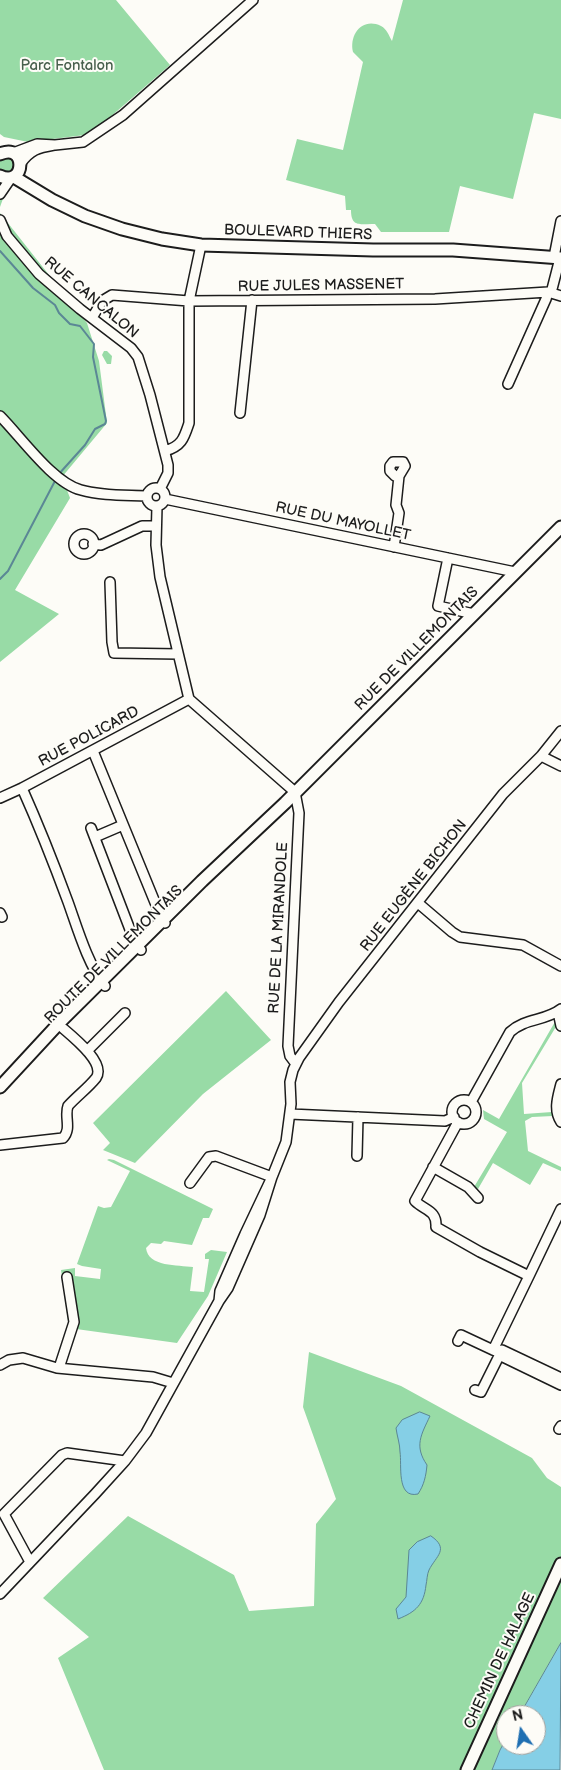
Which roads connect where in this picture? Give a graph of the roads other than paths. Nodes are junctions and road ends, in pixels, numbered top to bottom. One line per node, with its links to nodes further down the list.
1 (253, 0): 3 (street)
2 (0, 144): 4 (main road)
3 (55, 145): 4 (street); 5 (street)
4 (7, 153): 5 (main road)
5 (9, 174): 6 (street); 9 (main road, BOULEVARD THIERS)
6 (0, 194)
7 (0, 220): 15 (street, RUE CANCALON)
8 (561, 221): 10 (street)
9 (201, 245): 10 (main road, BOULEVARD THIERS); 14 (street)
10 (558, 258): 11 (street)
11 (550, 292): 12 (street, RUE JULES MASSENET); 13 (street, RUE JULES MASSENET); 16 (street)
12 (561, 296)
13 (252, 300): 14 (street, RUE JULES MASSENET); 17 (street)
14 (189, 301): 15 (street, RUE JULES MASSENET); 19 (street)
15 (92, 318): 19 (street, RUE CANCALON)
16 (508, 384)
17 (240, 413)
18 (0, 416): 22 (street)
19 (165, 451): 21 (street, RUE CANCALON)
20 (399, 476): 28 (street)
21 (160, 489): 22 (street); 23 (street)
22 (146, 496): 24 (street)
23 (165, 499): 24 (street); 28 (street, RUE DU MAYOLLET)
24 (157, 506): 25 (street)
25 (156, 526): 27 (street); 33 (street)
26 (561, 527): 30 (main road, RUE DE VILLEMONTAIS)
27 (94, 544)
28 (394, 547): 29 (street, RUE DU MAYOLLET)
29 (448, 558): 30 (street, RUE DU MAYOLLET); 32 (street)
30 (516, 572): 32 (main road, RUE DE VILLEMONTAIS)
31 (110, 582): 33 (street)
32 (474, 614): 40 (main road, RUE DE VILLEMONTAIS)
33 (178, 654): 34 (street)
34 (190, 699): 36 (street, RUE POLICARD); 40 (street)
35 (561, 730): 37 (street, RUE EUGÈNE BICHON)
36 (93, 751): 39 (street, RUE POLICARD); 42 (street)
37 (541, 756): 38 (street); 45 (street, RUE EUGÈNE BICHON)
38 (561, 766)
39 (22, 788): 41 (street, RUE POLICARD); 49 (street)
40 (295, 792): 46 (main road, ROUTE DE VILLEMONTAIS); 55 (street, RUE DE LA MIRANDOLE)
41 (0, 798)
42 (123, 826): 44 (street); 46 (street)
43 (92, 828): 44 (street)
44 (95, 837): 47 (street)
45 (418, 903): 48 (street); 55 (street, RUE EUGÈNE BICHON)
46 (165, 922): 47 (main road, ROUTE DE VILLEMONTAIS)
47 (140, 948): 49 (main road, ROUTE DE VILLEMONTAIS)
48 (561, 966)
49 (103, 983): 52 (main road, ROUTE DE VILLEMONTAIS)
50 (560, 1010): 53 (street); 58 (street)
51 (125, 1013): 54 (street)
52 (60, 1026): 54 (street); 57 (main road, ROUTE DE VILLEMONTAIS)
53 (561, 1026)
54 (87, 1051): 63 (street)
55 (296, 1064): 59 (street)
56 (561, 1084): 62 (street)
57 (0, 1087)
58 (471, 1102): 61 (street); 61 (street)
59 (290, 1114): 60 (street); 66 (street)
60 (358, 1117): 61 (street); 64 (street)
61 (456, 1119): 65 (street)
62 (561, 1122)
63 (0, 1145)
64 (357, 1156)
65 (433, 1167): 68 (street); 70 (street)
66 (272, 1177): 67 (street); 77 (street)
67 (190, 1183)
68 (478, 1198)
69 (561, 1209): 70 (street)
70 (529, 1276): 73 (street)
71 (67, 1277): 75 (street)
72 (458, 1341): 73 (street)
73 (499, 1352): 76 (street); 78 (street)
74 (0, 1365): 75 (street)
75 (59, 1368): 77 (street)
76 (561, 1382)
77 (173, 1383): 79 (street)
78 (475, 1390)
79 (125, 1461): 80 (street); 80 (street)
80 (30, 1562): 82 (street)
81 (561, 1564): 83 (main road, CHEMIN DE HALAGE)
82 (0, 1594)
83 (467, 1770)

